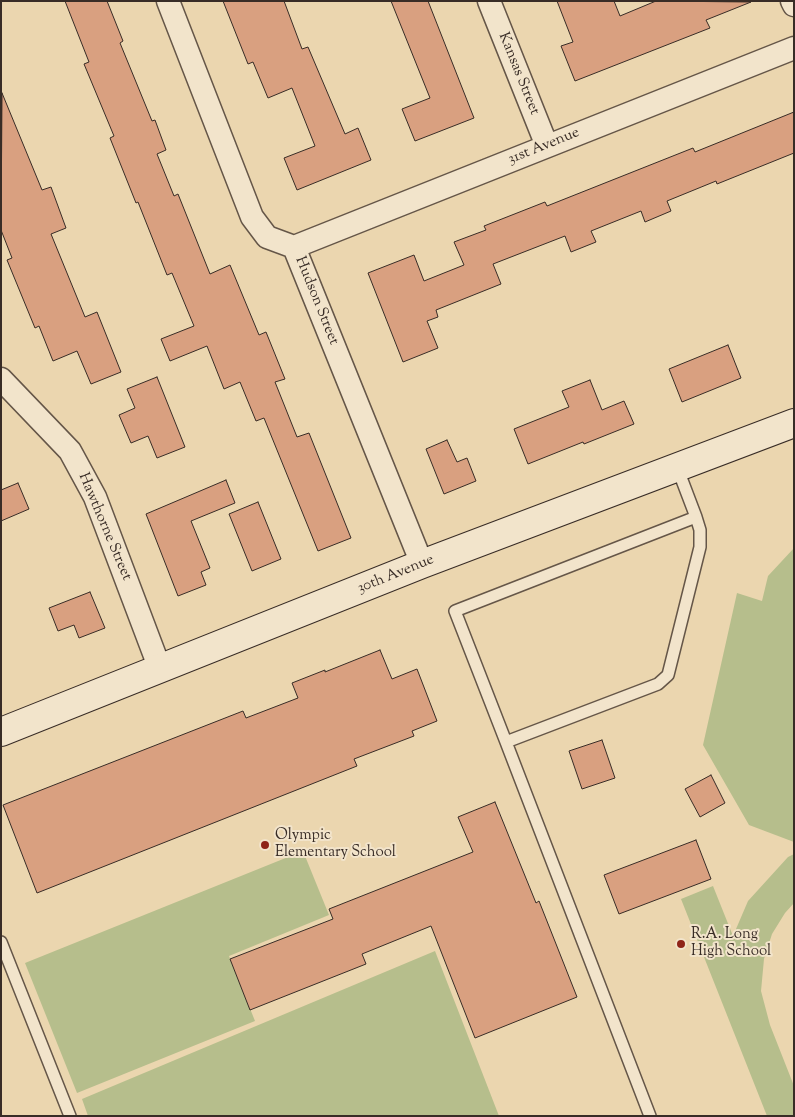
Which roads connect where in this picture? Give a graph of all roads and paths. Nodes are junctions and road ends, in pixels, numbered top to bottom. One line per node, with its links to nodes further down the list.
1 (168, 1): 7 (street, Hudson Street)
2 (489, 1): 6 (street, Kansas Street)
3 (792, 1): 4 (street)
4 (794, 5)
5 (794, 48): 6 (street, 31st Avenue)
6 (546, 146): 7 (street, 31st Avenue)
7 (294, 247): 12 (street, Hudson Street)
8 (1, 380): 13 (street, Hawthorne Street)
9 (794, 423): 10 (street, 30th Avenue)
10 (678, 467): 11 (lane); 12 (street, 30th Avenue)
11 (696, 517): 15 (lane); 15 (lane)
12 (422, 564): 13 (street, 30th Avenue)
13 (160, 669): 14 (street, 30th Avenue)
14 (1, 732)
15 (506, 742): 17 (lane)
16 (1, 942): 18 (lane)
17 (647, 1115)
18 (70, 1116)

